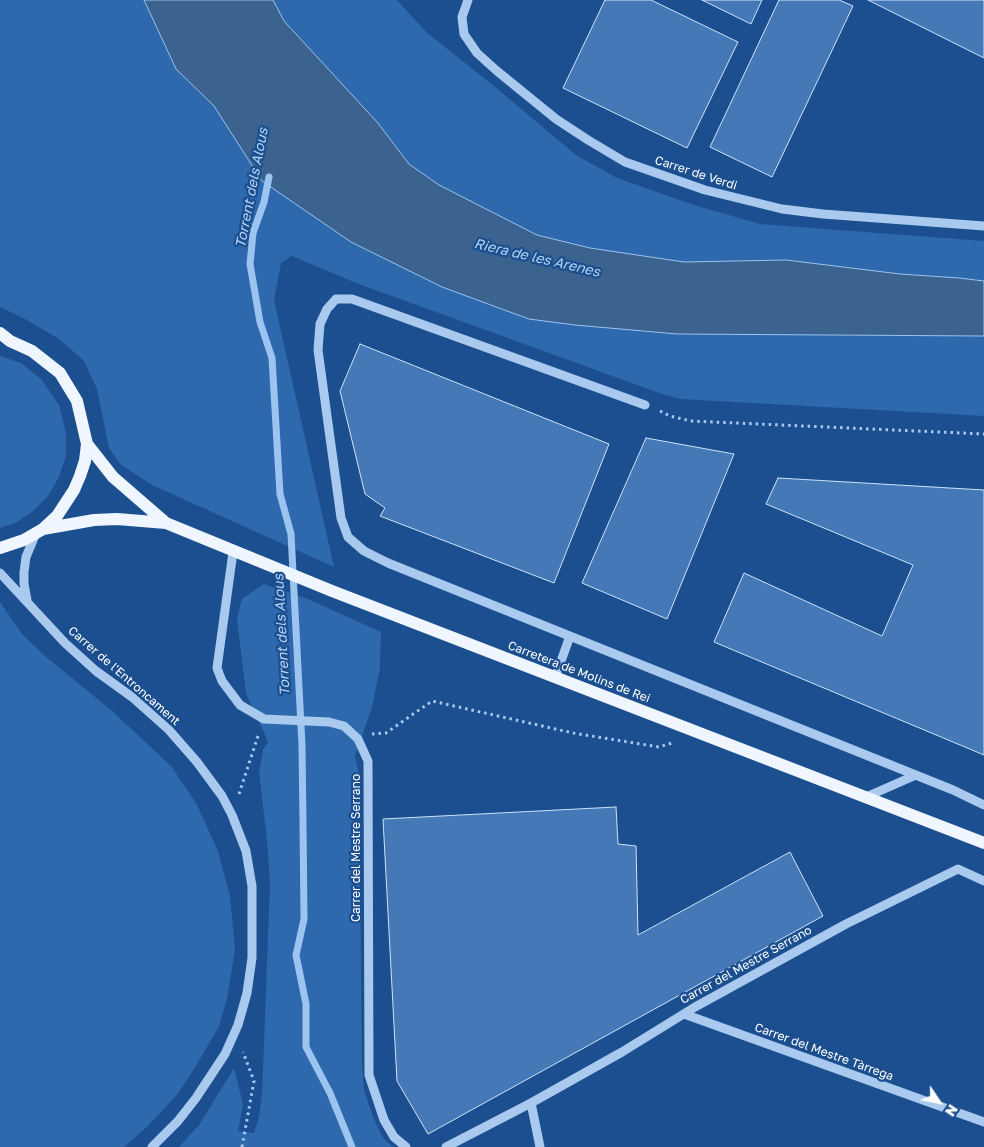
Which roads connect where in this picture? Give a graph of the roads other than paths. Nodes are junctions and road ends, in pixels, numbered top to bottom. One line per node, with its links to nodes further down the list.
1 (468, 0): 2 (street, Carrer de Verdi)
2 (984, 226)
3 (0, 333): 4 (main road)
4 (5, 340): 6 (main road)
5 (645, 405): 13 (street)
6 (86, 444): 7 (main road, Carretera de Molins de Rei); 8 (main road)
7 (166, 523): 8 (main road, Carretera de Molins de Rei); 10 (main road, Carretera de Molins de Rei)
8 (39, 531): 9 (main road); 12 (street)
9 (0, 548)
10 (233, 552): 14 (main road, Carretera de Molins de Rei); 25 (street, Carrer del Mestre Serrano)
11 (0, 573): 12 (street, Carrer de l'Entroncament)
12 (28, 602): 24 (street, Carrer de l'Entroncament)
13 (570, 636): 14 (street); 15 (street)
14 (555, 678): 16 (main road, Carretera de Molins de Rei)
15 (916, 775): 16 (street); 17 (street)
16 (866, 797): 19 (main road, Carretera de Molins de Rei)
17 (980, 804): 18 (street)
18 (984, 811)
19 (984, 843)
20 (984, 881): 21 (street, Carrer del Mestre Serrano)
21 (684, 1014): 22 (street, Carrer del Mestre Serrano); 23 (street, Carrer del Mestre Tàrrega)
22 (531, 1103): 26 (street, Carrer del Mestre Serrano); 27 (street)
23 (984, 1122)
24 (152, 1147)
25 (406, 1147)
26 (446, 1147)
27 (540, 1147)

